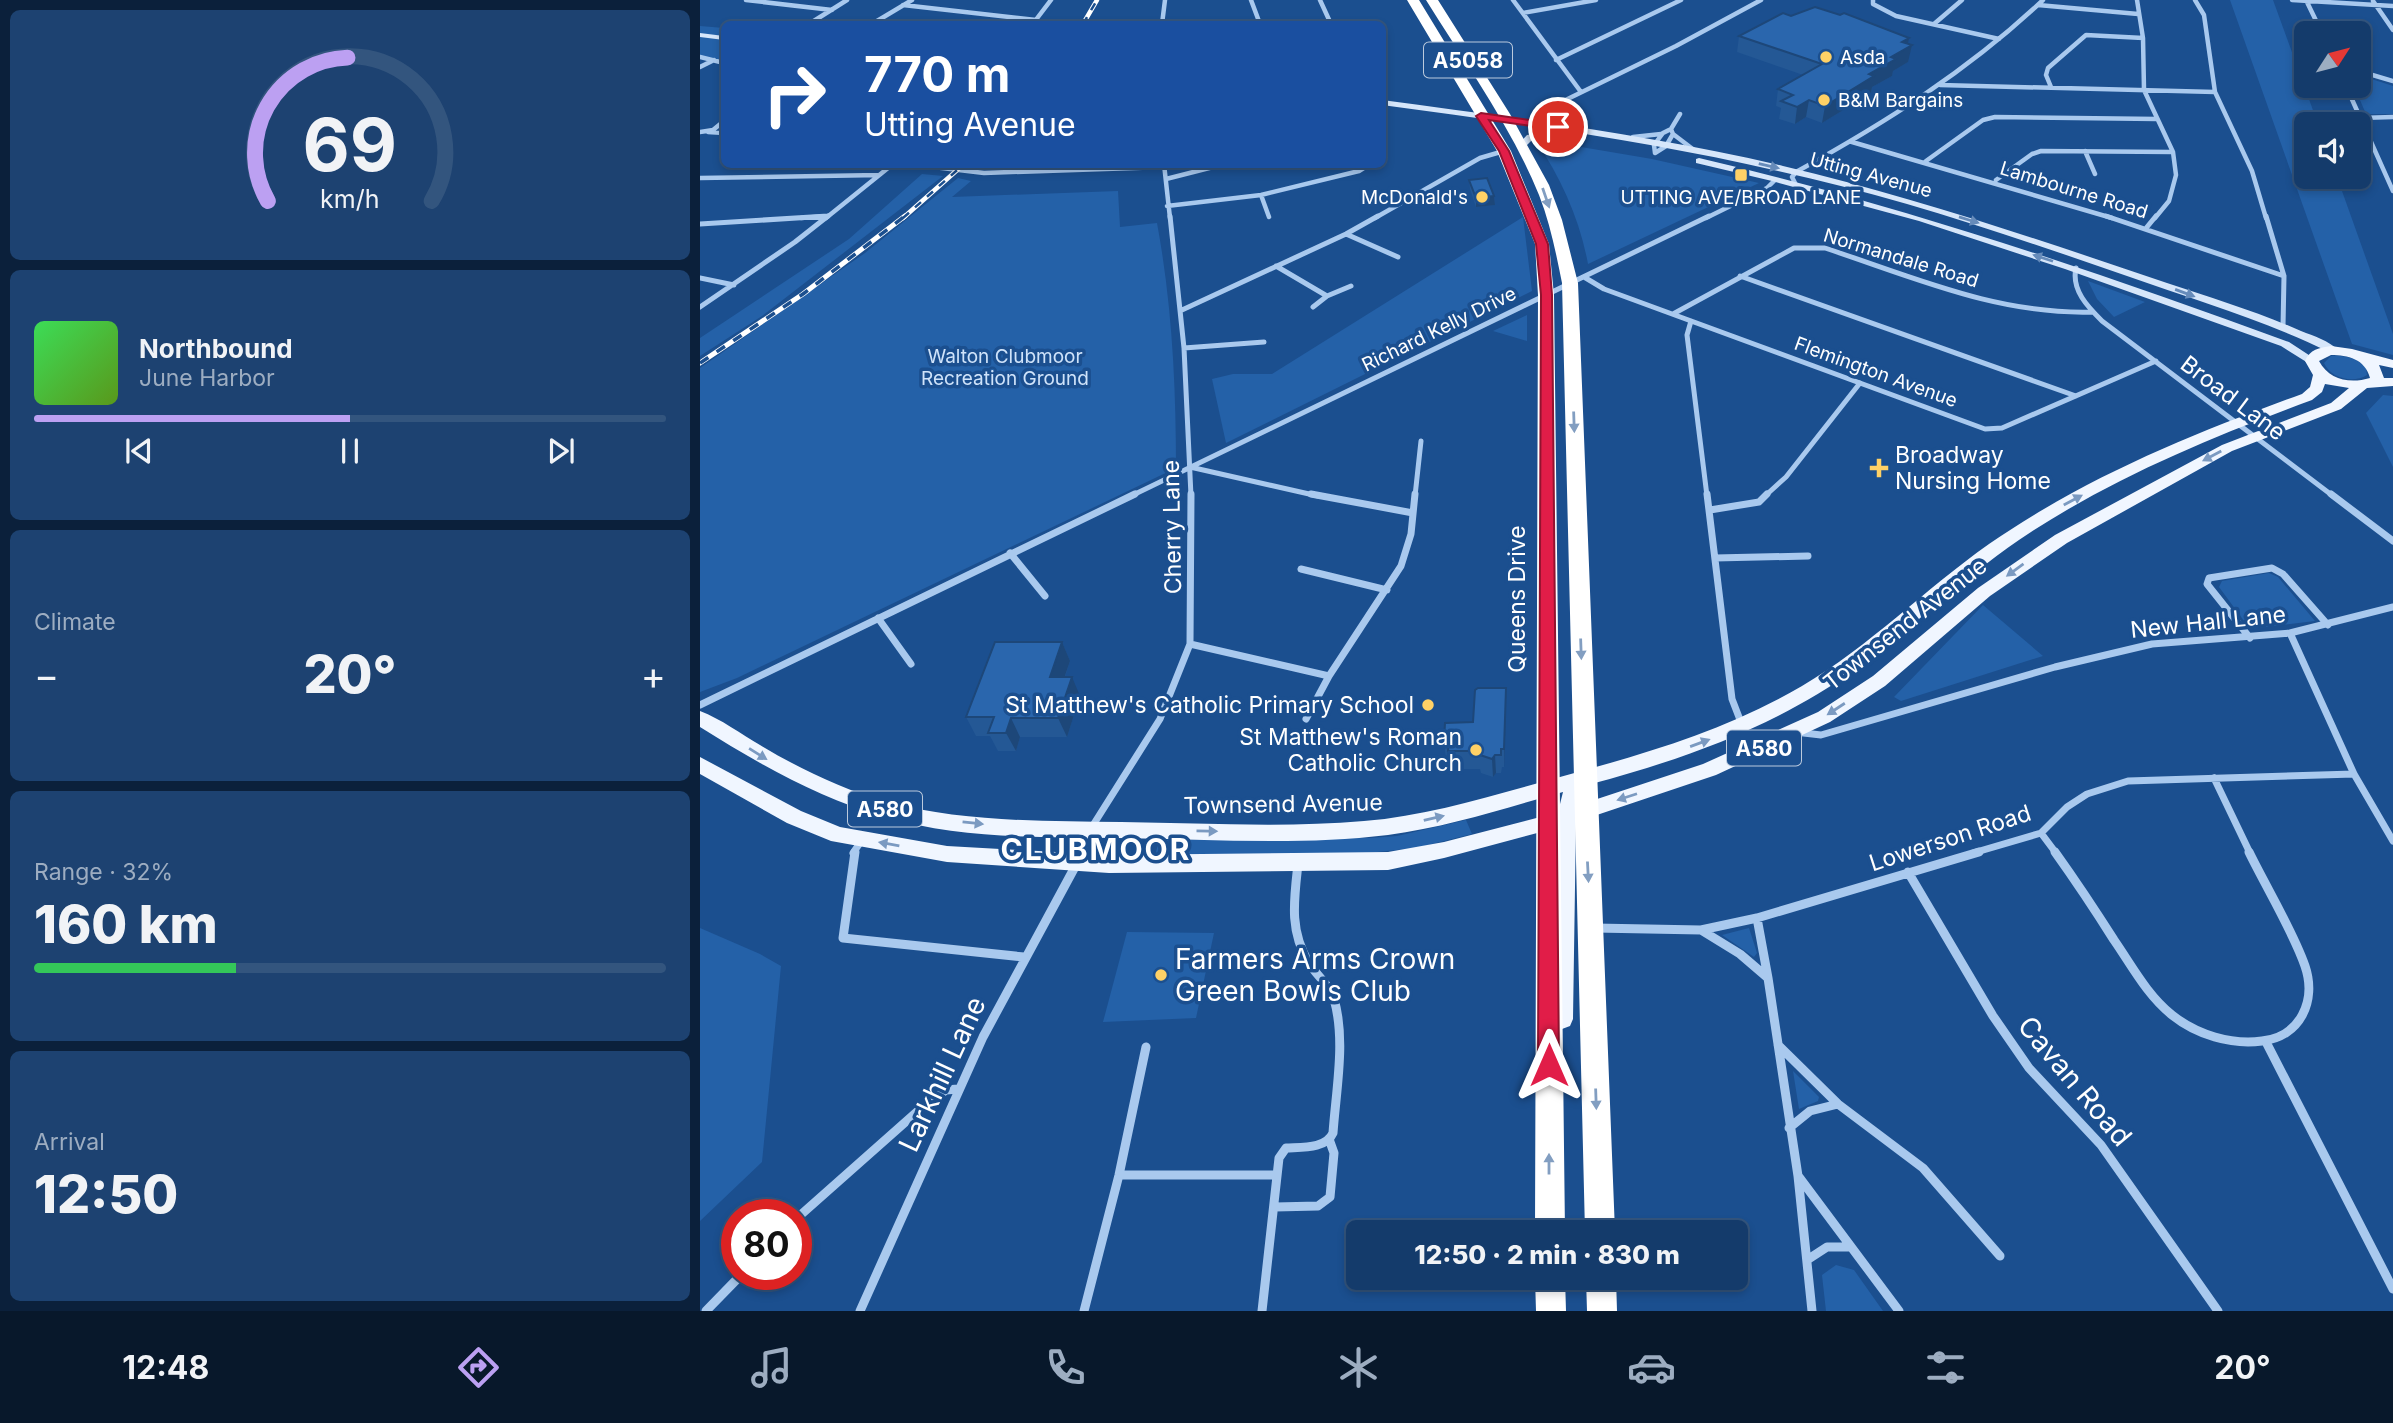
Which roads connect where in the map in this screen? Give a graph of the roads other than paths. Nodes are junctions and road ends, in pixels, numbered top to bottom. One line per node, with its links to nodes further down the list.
1 (746, 0): 25 (street)
2 (847, 0): 25 (street)
3 (912, 0): 22 (street)
4 (1051, 0): 31 (street)
5 (1165, 0): 32 (street)
6 (1251, 0): 33 (street)
7 (1320, 0): 34 (street)
8 (1413, 0): 65 (highway, Queens Drive / A5058)
9 (1432, 0): 65 (highway, Queens Drive / A5058)
10 (1513, 0): 26 (street)
11 (1595, 0): 26 (street)
12 (1681, 0): 46 (street)
13 (1761, 0): 56 (street)
14 (1873, 0): 36 (street)
15 (1962, 0): 36 (street)
16 (2043, 0): 23 (street)
17 (2137, 0): 27 (street)
18 (2195, 0): 57 (street)
19 (2292, 0): 20 (street)
20 (2306, 1): 21 (street); 35 (street)
21 (2374, 2): 24 (street); 39 (street)
22 (903, 5): 29 (street); 30 (street)
23 (2038, 5): 27 (street); 43 (street)
24 (2393, 6)
25 (832, 10): 28 (street)
26 (1523, 13): 46 (street)
27 (2138, 14): 42 (street)
28 (814, 21)
29 (877, 21)
30 (1026, 21)
31 (1035, 21)
32 (1162, 21)
33 (1259, 21)
34 (1330, 21)
35 (2316, 21)
36 (1934, 24): 43 (street)
37 (700, 26): 38 (street)
38 (721, 29)
39 (2393, 30)
40 (700, 35): 41 (street)
41 (721, 38)
42 (2143, 38): 54 (street); 55 (street)
43 (1999, 39): 53 (street)
44 (700, 57): 45 (street)
45 (714, 60): 47 (street); 48 (street)
46 (1556, 60): 56 (street)
47 (721, 62)
48 (700, 67)
49 (2393, 70): 51 (street)
50 (2371, 74): 51 (street)
51 (2382, 76): 52 (street)
52 (2393, 81)
53 (1940, 85): 54 (street); 74 (street)
54 (2051, 87): 55 (street)
55 (2144, 90): 57 (street); 63 (street)
56 (1581, 92): 66 (street)
57 (2215, 92): 110 (street)
58 (1386, 103): 65 (street, Utting Avenue)
59 (1386, 111): 65 (street, Utting Avenue)
60 (1680, 114): 68 (street)
61 (2393, 117): 62 (street)
62 (2371, 118)
63 (2157, 120): 80 (street); 81 (street)
64 (721, 123): 67 (street)
65 (1496, 123): 66 (street, Utting Avenue); 70 (street, Utting Avenue); 76 (highway, Queens Drive / A5058)
66 (1534, 123): 70 (street); 72 (street, Utting Avenue)
67 (702, 132): 69 (street)
68 (1672, 132): 71 (street); 75 (street); 79 (street)
69 (721, 133)
70 (1546, 134): 76 (street); 77 (street, Utting Avenue)
71 (1661, 134): 72 (street); 77 (street)
72 (1619, 137): 77 (street, Utting Avenue)
73 (2371, 141): 96 (street)
74 (1852, 142): 81 (street, Lambourne Road); 88 (street)
75 (1665, 146): 77 (street, Utting Avenue); 79 (street, Utting Avenue)
76 (1513, 149): 105 (street); 112 (highway, Queens Drive / A5058, one-way to 112); 115 (highway, Queens Drive / A5058)
77 (1654, 149): 94 (street, Utting Avenue)
78 (2085, 151): 80 (street); 90 (street); 95 (street)
79 (1701, 152): 89 (street, Utting Avenue, one-way to 89)
80 (2173, 152): 104 (street)
81 (1926, 162): 95 (street, Lambourne Road)
82 (888, 168): 91 (street)
83 (942, 168): 84 (street)
84 (1113, 168)
85 (1165, 168): 93 (street, Cherry Lane)
86 (1209, 168): 93 (street)
87 (1364, 168): 99 (street)
88 (1811, 170): 89 (street, Utting Avenue); 123 (street, Utting Avenue, one-way to 123)
89 (1796, 172): 97 (street)
90 (2095, 174)
91 (880, 175): 92 (street); 101 (street)
92 (700, 178)
93 (1166, 179): 100 (street, Cherry Lane)
94 (1775, 180): 97 (street, Utting Avenue); 112 (street, Richard Kelly Drive)
95 (1996, 180): 104 (street, Lambourne Road)
96 (2391, 184): 98 (street)
97 (1797, 185): 108 (street, Utting Avenue, one-way to 97)
98 (2393, 191)
99 (1261, 195): 100 (street); 102 (street)
100 (1167, 206): 119 (street, Cherry Lane)
101 (829, 216): 103 (street); 113 (street)
102 (1269, 217)
103 (700, 224)
104 (2147, 227): 110 (street, Lambourne Road)
105 (1346, 234): 106 (street); 107 (street)
106 (1398, 257)
107 (1276, 266): 116 (street); 119 (street)
108 (2076, 268): 120 (street, Broad Lane); 130 (street, Utting Avenue)
109 (1740, 276): 120 (street, Normandale Road); 121 (street, Normandale Road); 134 (street)
110 (2284, 276): 123 (street)
111 (700, 278): 113 (street)
112 (1577, 280): 115 (street, Richard Kelly Drive); 121 (street, Flemington Avenue); 164 (highway, Queens Drive / A5058, one-way to 164)
113 (734, 285): 117 (street)
114 (1351, 286): 116 (street)
115 (1546, 295): 138 (street, Richard Kelly Drive); 165 (highway, Queens Drive / A5058)
116 (1327, 296): 118 (street)
117 (700, 307)
118 (1313, 307)
119 (1182, 310): 125 (street, Cherry Lane)
120 (2093, 312): 128 (street, Broad Lane)
121 (1673, 314): 122 (street, Flemington Avenue)
122 (1691, 321): 132 (street, Flemington Avenue); 139 (street)
123 (2283, 327): 126 (street, Utting Avenue)
124 (1264, 342): 125 (street)
125 (1184, 348): 138 (street, Cherry Lane)
126 (2333, 350): 127 (main road); 130 (main road, A580)
127 (2362, 357): 129 (main road); 133 (main road)
128 (2156, 361): 134 (street, Flemington Avenue); 135 (street, Broad Lane)
129 (2393, 364)
130 (2316, 367): 133 (main road); 135 (main road, Townsend Avenue / A580)
131 (2393, 382): 133 (main road)
132 (1860, 383): 134 (street, Flemington Avenue); 139 (street)
133 (2368, 384): 136 (main road, Townsend Avenue / A580)
134 (2076, 396)
135 (2238, 423): 136 (street, Broad Lane); 159 (main road, Townsend Avenue / A580, one-way to 135)
136 (2255, 436): 141 (street, Broad Lane); 160 (main road, Townsend Avenue / A580, one-way to 160)
137 (1421, 441): 140 (street)
138 (1189, 467): 140 (street); 142 (street, Richard Kelly Drive); 153 (street, Cherry Lane)
139 (1710, 510): 144 (street)
140 (1413, 513): 146 (street)
141 (2393, 541)
142 (1010, 553): 147 (street); 149 (street, Richard Kelly Drive)
143 (1808, 556): 144 (street)
144 (1715, 558): 159 (street)
145 (1301, 569): 146 (street)
146 (1387, 590): 155 (street)
147 (1045, 596)
148 (2393, 607): 150 (street, New Hall Lane)
149 (878, 618): 154 (street); 156 (street, Richard Kelly Drive)
150 (2328, 625): 151 (street, New Hall Lane); 152 (street)
151 (2290, 634): 152 (street, New Hall Lane); 162 (street)
152 (2250, 638): 160 (street, New Hall Lane)
153 (1190, 644): 155 (street); 167 (street, Cherry Lane)
154 (911, 664)
155 (1329, 676): 158 (street)
156 (700, 705)
157 (700, 719): 167 (main road, A580, one-way to 167)
158 (1306, 719)
159 (1742, 726): 164 (main road, Townsend Avenue / A580, one-way to 159)
160 (1795, 732): 166 (main road, Townsend Avenue / A580, one-way to 166)
161 (700, 765): 169 (main road, A580)
162 (2354, 774): 163 (street, Lowerson Road); 170 (street)
163 (2214, 778): 168 (street, Lowerson Road); 179 (street)
164 (1584, 779): 165 (main road, Townsend Avenue / A580); 166 (highway, Queens Drive / A5058)
165 (1546, 789): 166 (highway, Queens Drive / A5058); 167 (main road, Townsend Avenue / A580, one-way to 165)
166 (1566, 817): 172 (main road, Townsend Avenue / A580); 175 (highway, Queens Drive / A5058, one-way to 175); 191 (highway, Queens Drive / A5058, one-way to 166)
167 (1090, 830): 171 (street, Cherry Lane)
168 (2041, 833): 173 (street, Lowerson Road); 179 (street)
169 (862, 839): 171 (main road, A580, one-way to 169); 177 (street)
170 (2393, 841)
171 (1079, 862): 172 (main road, Townsend Avenue / A580); 177 (street, Larkhill Lane)
172 (1298, 864): 185 (street)
173 (1909, 872): 174 (street, Lowerson Road); 208 (street, Cavan Road)
174 (1757, 918): 176 (street, Lowerson Road); 178 (street)
175 (1591, 928): 176 (street, Lowerson Road); 192 (highway, Queens Drive / A5058, one-way to 192)
176 (1701, 930): 178 (street)
177 (1024, 957): 182 (street, Larkhill Lane)
178 (1768, 978): 180 (street)
179 (2266, 1042): 196 (street)
180 (1778, 1045): 183 (street); 184 (street)
181 (1146, 1047): 186 (street)
182 (958, 1089): 189 (street); 201 (street, Larkhill Lane)
183 (1838, 1104): 184 (street); 194 (street)
184 (1789, 1128): 188 (street)
185 (1329, 1139): 187 (street); 190 (street)
186 (1119, 1175): 187 (street); 202 (street)
187 (1277, 1175): 190 (street)
188 (1798, 1176): 193 (street); 195 (street)
189 (812, 1205)
190 (1275, 1207): 203 (street)
191 (1550, 1220)
192 (1600, 1220)
193 (1851, 1247): 195 (street); 207 (street)
194 (2000, 1256)
195 (1807, 1260): 206 (street)
196 (2393, 1289)
197 (726, 1290): 200 (street)
198 (1550, 1290): 204 (highway)
199 (1601, 1290): 205 (highway)
200 (706, 1311)
201 (860, 1311)
202 (1084, 1311)
203 (1262, 1311)
204 (1550, 1311)
205 (1602, 1311)
206 (1812, 1311)
207 (1899, 1311)
208 (2218, 1311)

